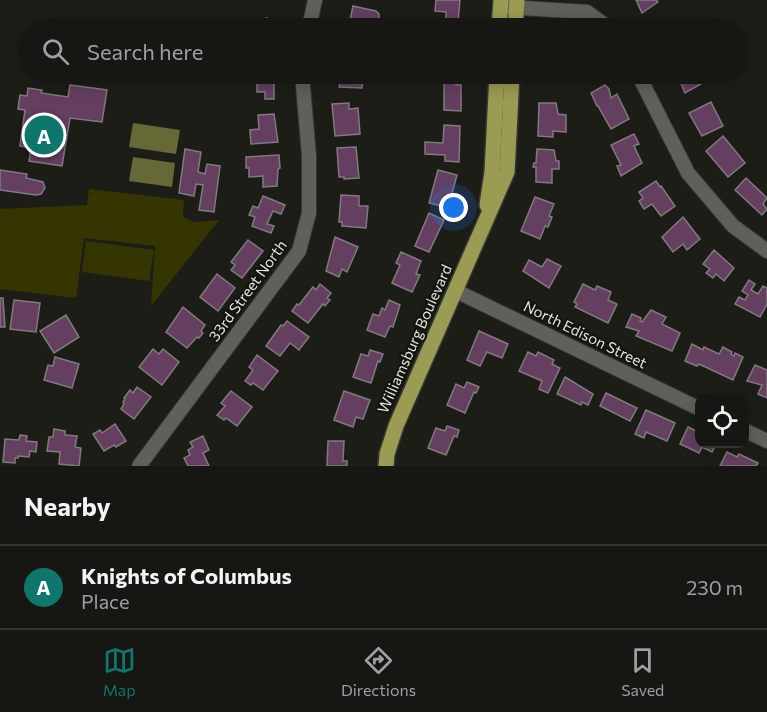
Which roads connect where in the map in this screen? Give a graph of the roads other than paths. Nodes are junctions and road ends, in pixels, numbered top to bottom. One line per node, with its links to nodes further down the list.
1 (315, 0): 3 (street)
2 (508, 4): 4 (street)
3 (311, 18)
4 (595, 18)
5 (303, 84): 15 (street, 33rd Street North)
6 (496, 84): 9 (main road, Williamsburg Boulevard)
7 (511, 84): 9 (main road, Williamsburg Boulevard)
8 (643, 84): 10 (street)
9 (483, 229): 11 (main road, Williamsburg Boulevard)
10 (767, 251)
11 (456, 291): 12 (street, North Edison Street); 16 (main road, Williamsburg Boulevard)
12 (695, 407)
13 (749, 432): 14 (street)
14 (767, 441)
15 (139, 466)
16 (386, 466)

